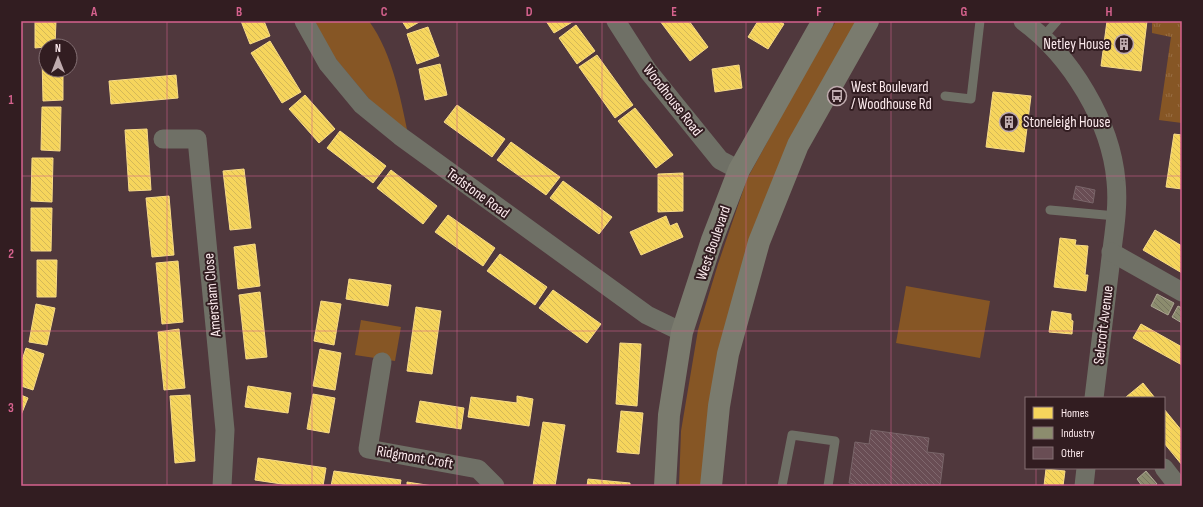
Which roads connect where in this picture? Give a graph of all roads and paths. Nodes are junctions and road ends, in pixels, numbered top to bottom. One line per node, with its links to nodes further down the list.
1 (304, 21): 16 (street, Tedstone Road)
2 (616, 21): 11 (street, Woodhouse Road)
3 (823, 21): 11 (main road, West Boulevard)
4 (868, 21): 24 (main road)
5 (980, 21): 9 (lane)
6 (1023, 21): 8 (street, Selcroft Avenue)
7 (1057, 21): 8 (lane)
8 (1043, 36): 13 (street, Selcroft Avenue)
9 (945, 96)
10 (163, 139): 21 (street, Amersham Close)
11 (739, 170): 16 (main road, West Boulevard)
12 (1050, 210): 13 (lane)
13 (1116, 216): 14 (street, Selcroft Avenue)
14 (1112, 252): 15 (street); 18 (street, Selcroft Avenue)
15 (1182, 292)
16 (682, 332): 23 (main road, West Boulevard)
17 (382, 362): 22 (street, Ridgmont Croft)
18 (1094, 397)
19 (1086, 469): 27 (street)
20 (1165, 469): 28 (street)
21 (222, 486)
22 (495, 486)
23 (665, 486)
24 (711, 486)
25 (782, 486): 26 (lane)
26 (828, 486)
27 (1084, 486)
28 (1178, 486)

